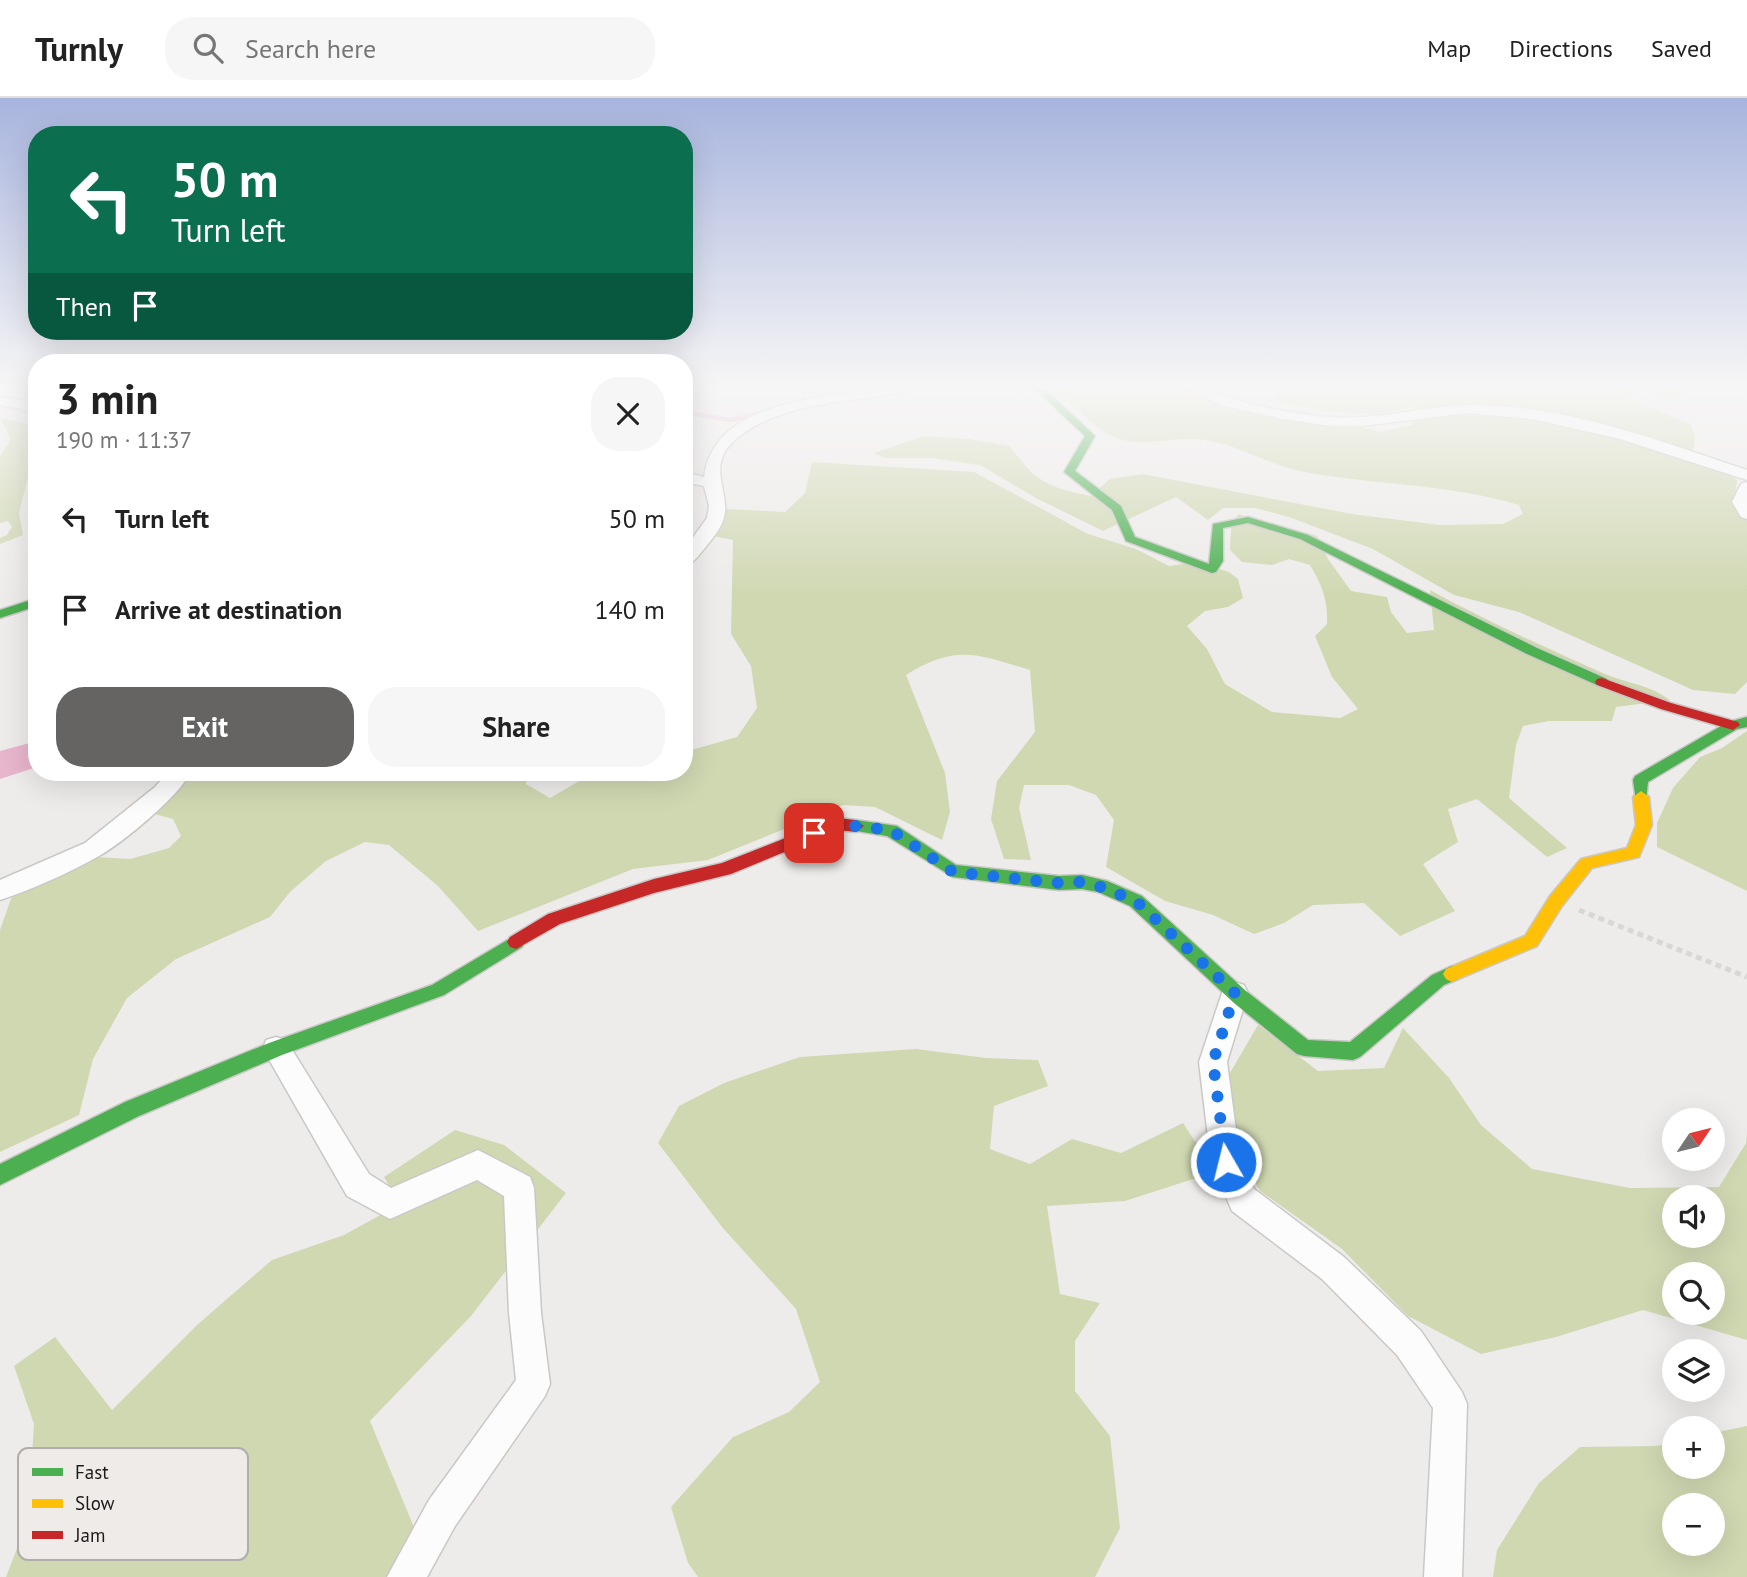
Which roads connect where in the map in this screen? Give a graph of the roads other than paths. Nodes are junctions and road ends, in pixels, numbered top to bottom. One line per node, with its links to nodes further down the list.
1 (717, 457): 6 (street)
2 (1078, 457): 12 (main road)
3 (1694, 457): 4 (street)
4 (1747, 475)
5 (693, 479): 6 (street)
6 (712, 483): 9 (street)
7 (1747, 487): 8 (street)
8 (1747, 513)
9 (693, 549)
10 (28, 605): 11 (main road)
11 (0, 614)
12 (1740, 723): 15 (main road)
13 (175, 781): 14 (street)
14 (3, 894)
15 (1235, 993): 16 (main road); 19 (street)
16 (276, 1049): 17 (main road); 18 (street)
17 (0, 1175)
18 (407, 1577)
19 (1443, 1577)

